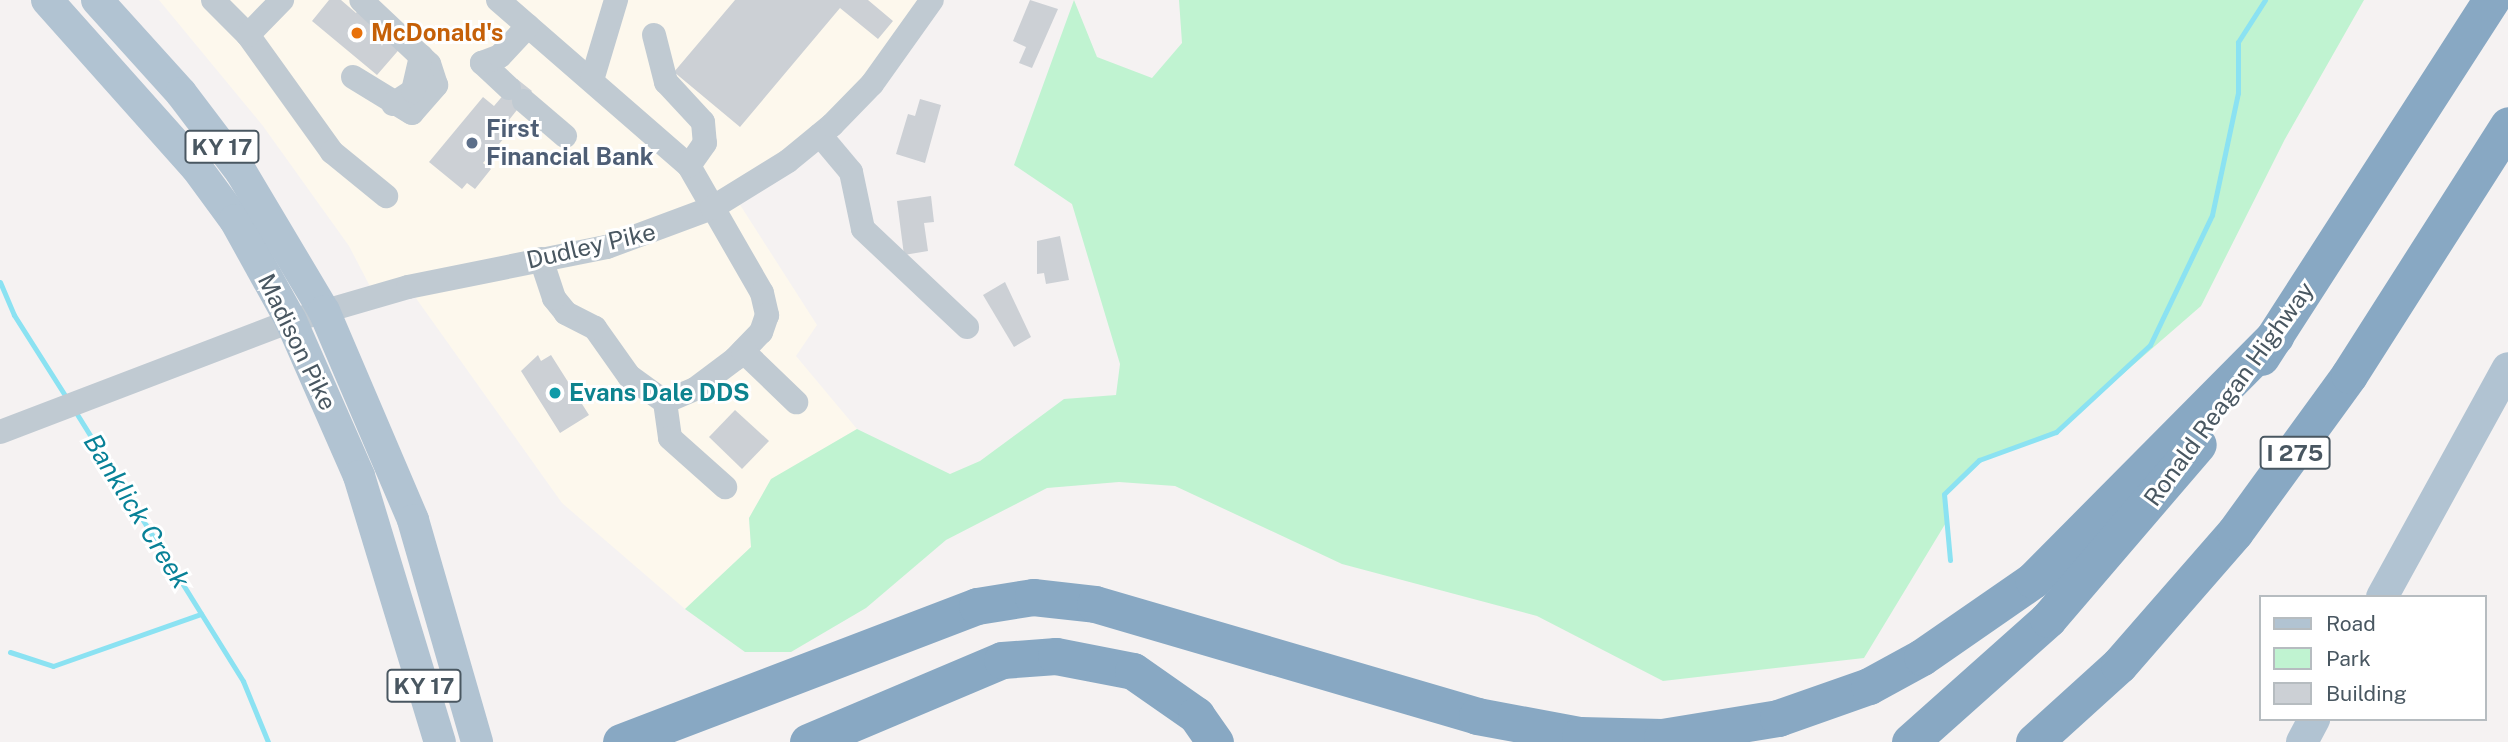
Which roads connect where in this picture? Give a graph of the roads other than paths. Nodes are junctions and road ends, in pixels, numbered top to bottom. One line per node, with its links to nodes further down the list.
1 (47, 0): 23 (main road, Madison Pike / KY 17)
2 (97, 0): 22 (main road, Madison Pike / KY 17)
3 (282, 0): 11 (street)
4 (361, 0): 13 (street)
5 (498, 0): 10 (street)
6 (616, 0): 14 (street)
7 (932, 0): 16 (street, Dudley Pike)
8 (2491, 0): 25 (highway, Ronald Reagan Highway)
9 (218, 2): 11 (street)
10 (528, 26): 14 (street); 17 (street)
11 (248, 35): 19 (street)
12 (654, 35): 18 (street)
13 (354, 77)
14 (592, 80): 18 (street)
15 (2508, 125): 33 (highway, I 275)
16 (820, 135): 20 (street, Dudley Pike); 24 (street)
17 (565, 136)
18 (689, 166): 20 (street)
19 (386, 196)
20 (712, 208): 21 (street, Dudley Pike); 26 (street)
21 (541, 259): 22 (street, Dudley Pike); 28 (street)
22 (324, 311): 23 (street, Dudley Pike); 36 (main road, Madison Pike / KY 17)
23 (291, 321): 30 (street, Dudley Pike); 35 (main road, Madison Pike / KY 17)
24 (967, 327)
25 (2275, 336): 37 (highway); 40 (highway, Ronald Reagan Highway)
26 (743, 351): 28 (street); 29 (street)
27 (2508, 368): 32 (main road)
28 (665, 402): 31 (street)
29 (796, 402)
30 (0, 432)
31 (725, 487)
32 (2383, 595)
33 (2119, 665): 41 (highway, I 275); 42 (highway)
34 (2313, 721): 43 (main road)
35 (440, 742)
36 (477, 742)
37 (621, 742)
38 (808, 742): 39 (highway)
39 (1215, 742)
40 (1910, 742)
41 (2034, 742)
42 (2045, 742)
43 (2302, 742)

